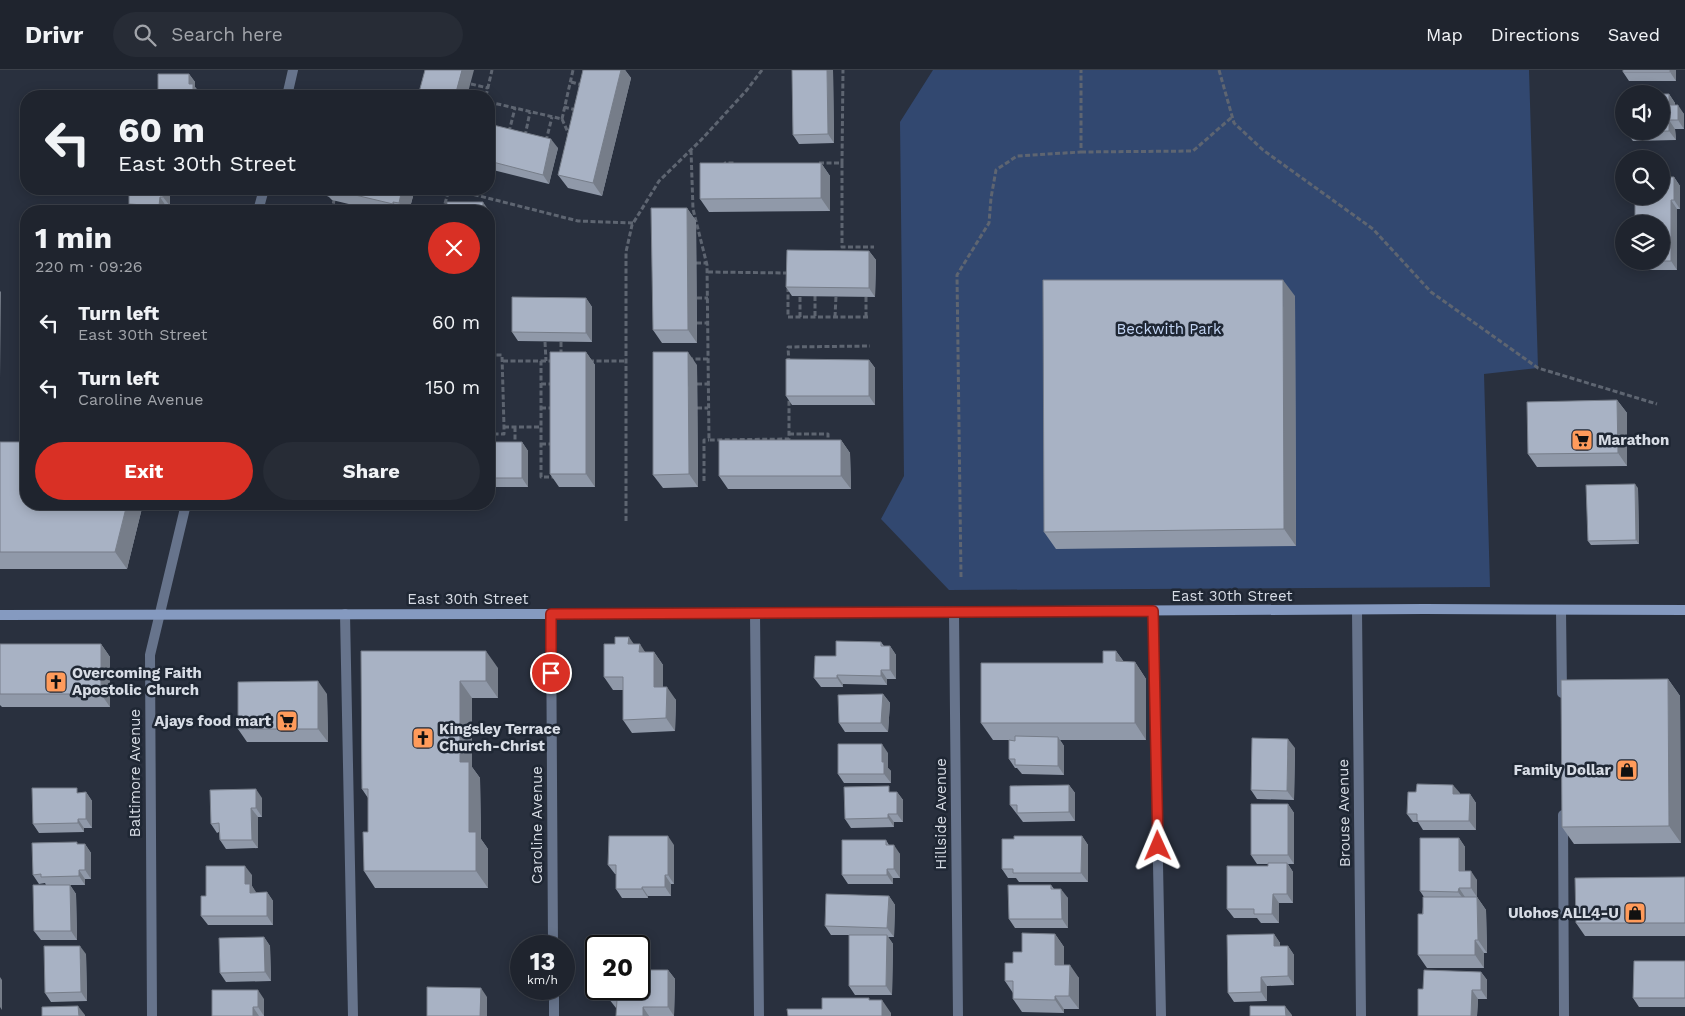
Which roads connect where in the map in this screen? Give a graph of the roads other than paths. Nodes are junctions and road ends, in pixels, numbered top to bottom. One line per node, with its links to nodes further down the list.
1 (293, 70): 2 (street)
2 (288, 90)
3 (185, 510): 10 (street, Baltimore Avenue)
4 (1358, 610): 5 (main road, East 30th Street); 7 (main road, East 30th Street); 24 (street, Brouse Avenue)
5 (1561, 610): 6 (main road, East 30th Street); 14 (street)
6 (1685, 610)
7 (1153, 611): 8 (main road, East 30th Street); 23 (street)
8 (954, 612): 9 (main road, East 30th Street); 22 (street, Hillside Avenue)
9 (755, 613): 12 (main road, East 30th Street); 21 (street)
10 (159, 614): 11 (main road, East 30th Street); 13 (main road, East 30th Street); 18 (street, Baltimore Avenue)
11 (345, 614): 12 (main road, East 30th Street); 19 (street)
12 (551, 614): 16 (street, Caroline Avenue)
13 (0, 615)
14 (1562, 700)
15 (1562, 807): 25 (street)
16 (554, 935)
17 (554, 1000): 20 (street)
18 (152, 1016)
19 (353, 1016)
20 (554, 1016)
21 (759, 1016)
22 (958, 1016)
23 (1162, 1016)
24 (1361, 1016)
25 (1564, 1016)

